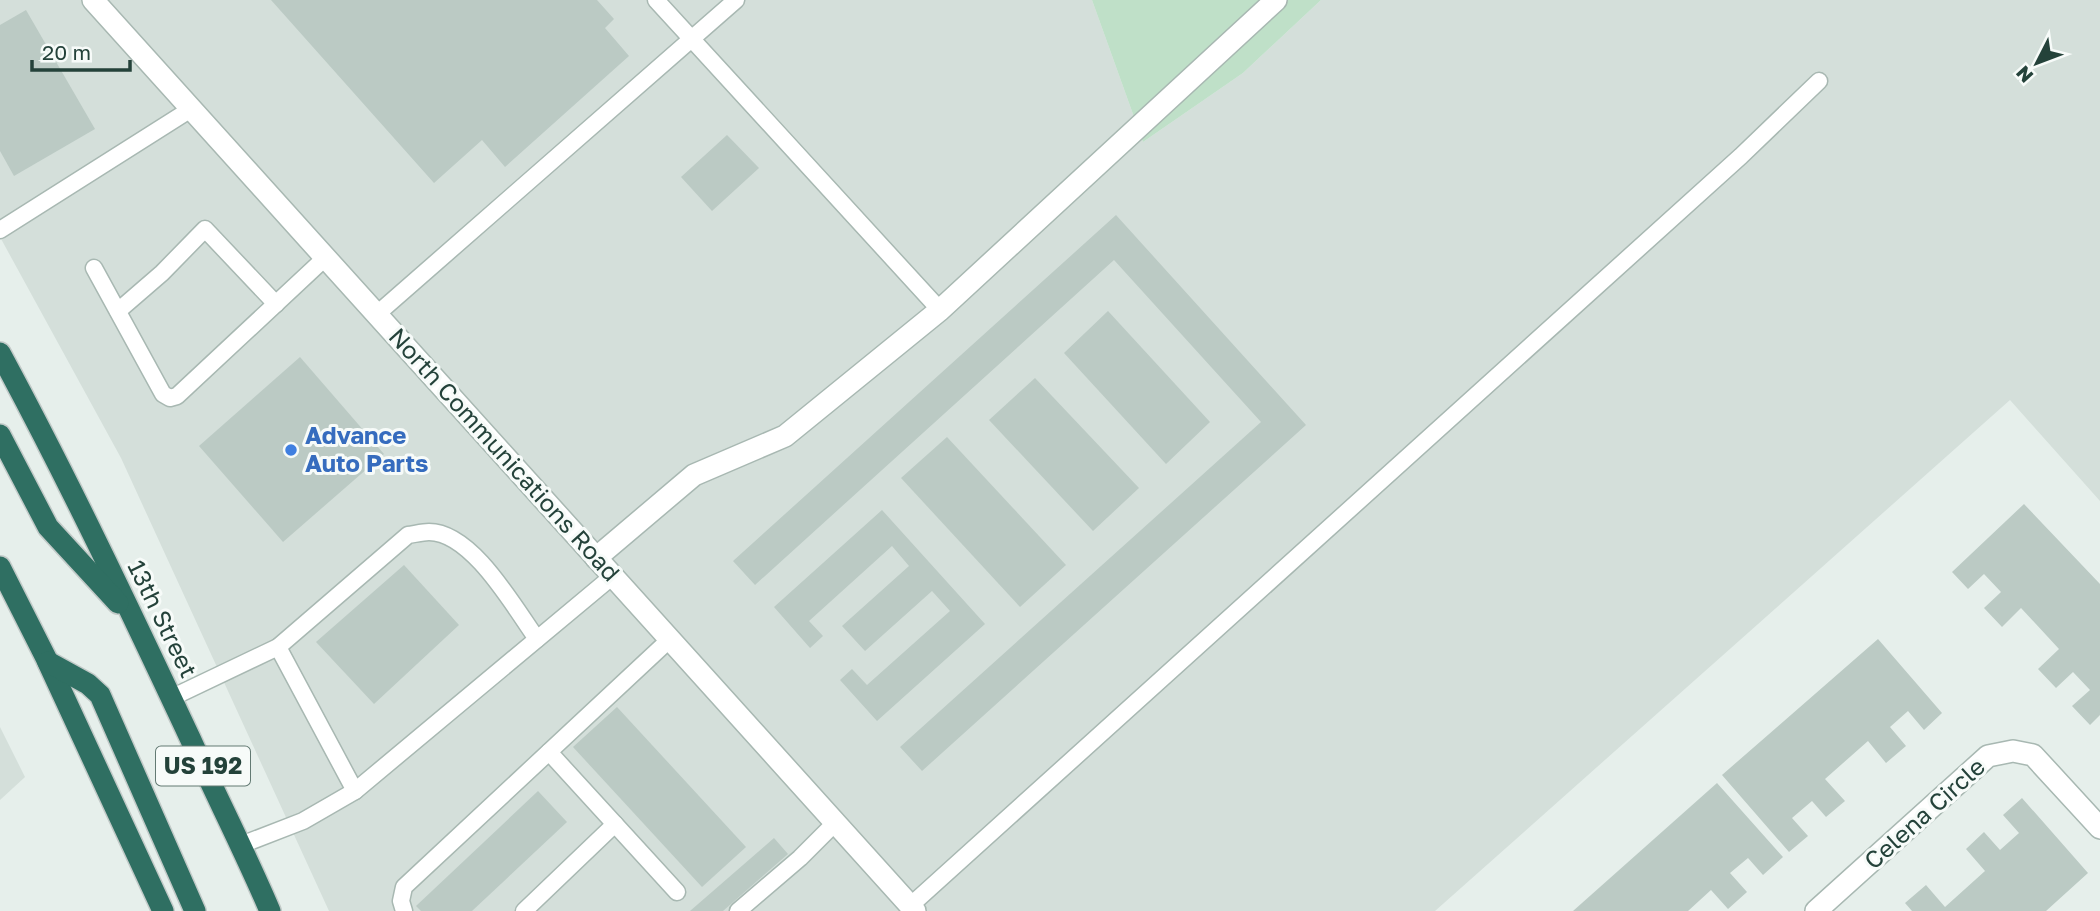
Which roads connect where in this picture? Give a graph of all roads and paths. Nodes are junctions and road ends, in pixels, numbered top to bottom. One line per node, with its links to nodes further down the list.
1 (656, 0): 5 (lane)
2 (736, 0): 5 (lane)
3 (1276, 0): 12 (street)
4 (100, 2): 7 (street, North Communications Road)
5 (693, 40): 12 (lane); 14 (lane)
6 (1819, 81): 33 (lane)
7 (191, 109): 8 (lane); 9 (street, North Communications Road)
8 (0, 230)
9 (325, 258): 11 (lane); 14 (street, North Communications Road)
10 (94, 268): 13 (lane)
11 (276, 304): 13 (lane); 13 (lane)
12 (940, 310): 17 (street)
13 (118, 311)
14 (376, 315): 17 (street, North Communications Road)
15 (0, 353): 20 (highway, 13th Street / US 192)
16 (0, 435): 20 (highway)
17 (596, 558): 19 (street, North Communications Road)
18 (0, 567): 24 (highway)
19 (614, 575): 21 (lane); 22 (street, North Communications Road)
20 (136, 622): 25 (highway, 13th Street / US 192)
21 (537, 639): 23 (lane); 27 (lane)
22 (669, 640): 26 (lane); 28 (street, North Communications Road)
23 (278, 647): 25 (lane); 27 (lane)
24 (48, 662): 34 (highway); 35 (highway)
25 (171, 698): 31 (highway, 13th Street / US 192)
26 (549, 752): 29 (lane); 37 (lane)
27 (355, 791): 31 (lane)
28 (835, 822): 33 (street, North Communications Road); 39 (lane)
29 (615, 824): 32 (lane); 38 (lane)
30 (2100, 828): 40 (street, Celena Circle)
31 (241, 845): 36 (highway, 13th Street / US 192)
32 (677, 892)
33 (913, 908)
34 (163, 911)
35 (195, 911)
36 (270, 911)
37 (404, 911)
38 (524, 911)
39 (738, 911)
40 (1816, 911)

